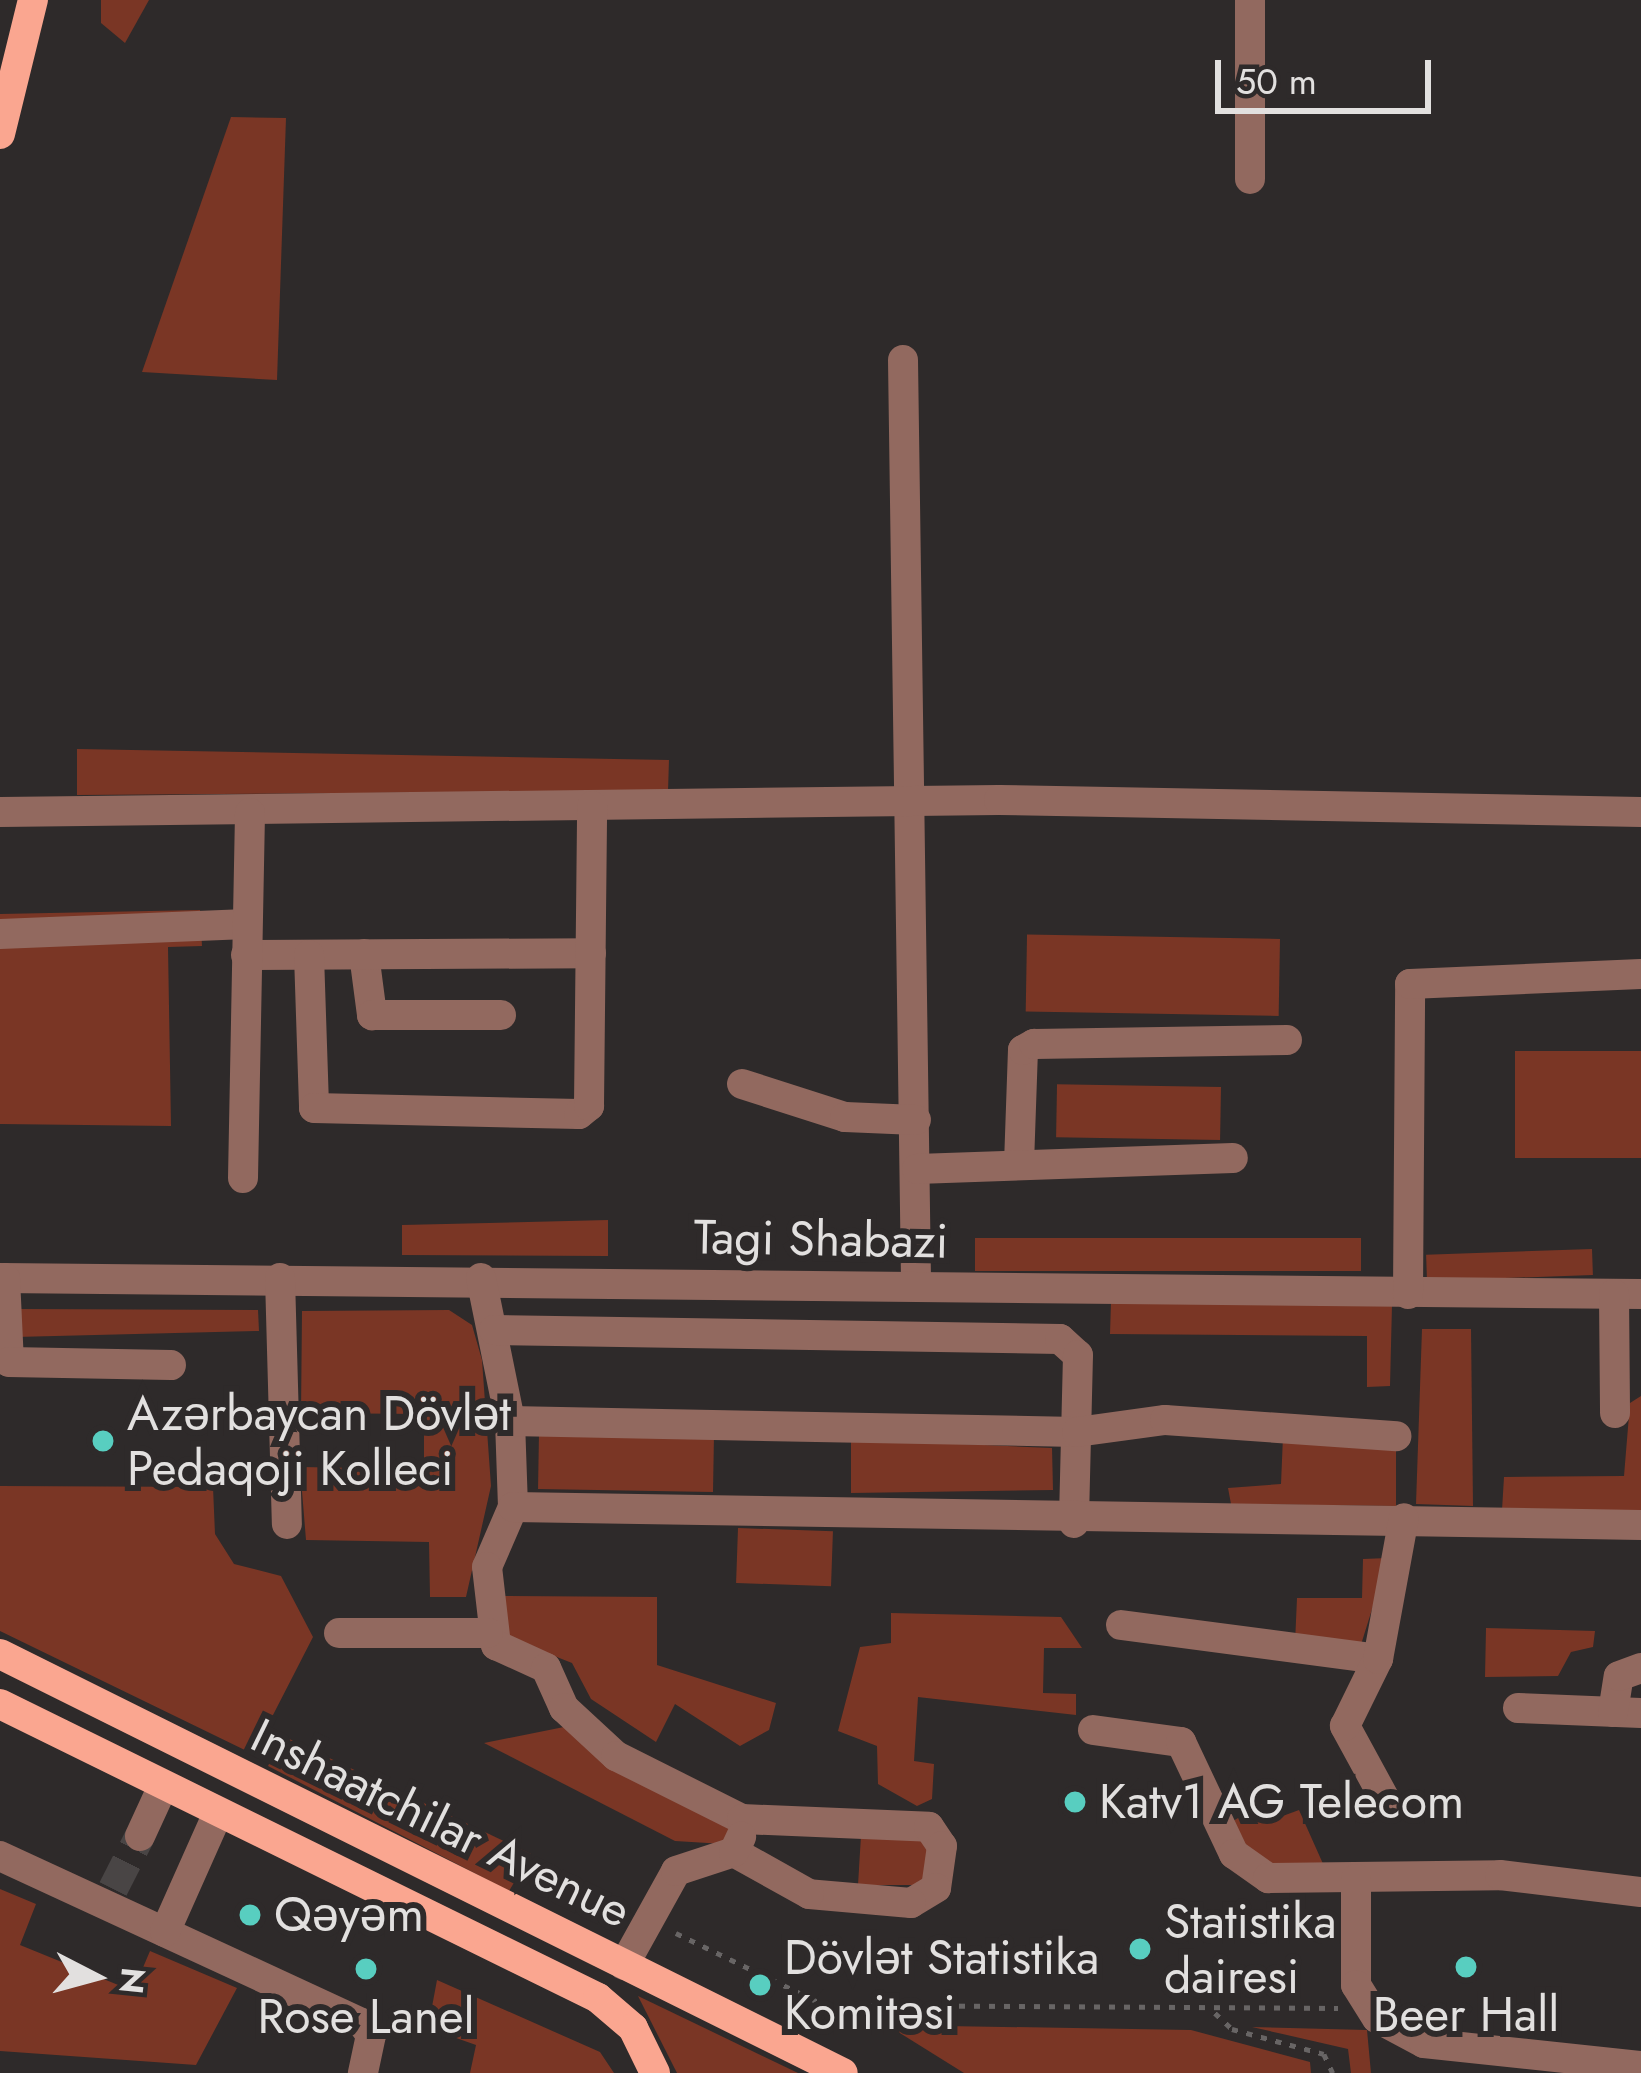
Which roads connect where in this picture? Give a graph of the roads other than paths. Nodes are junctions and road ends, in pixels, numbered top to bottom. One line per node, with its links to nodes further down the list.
1 (33, 0): 3 (main road)
2 (1250, 0): 4 (street)
3 (0, 134)
4 (1250, 178)
5 (903, 360): 7 (street)
6 (592, 806): 7 (street); 10 (street); 13 (street)
7 (908, 806): 9 (street); 20 (street)
8 (0, 812): 10 (street)
9 (1641, 812)
10 (250, 813): 12 (street)
11 (0, 934): 12 (street)
12 (247, 939): 15 (street); 24 (street)
13 (591, 952): 14 (street); 15 (street)
14 (364, 954): 15 (street); 17 (street)
15 (309, 955)
16 (1641, 974): 29 (street)
17 (501, 1015)
18 (1287, 1040): 22 (street)
19 (742, 1084): 20 (street)
20 (916, 1120): 23 (street)
21 (1233, 1158): 22 (street)
22 (1019, 1165): 23 (street)
23 (917, 1169): 28 (street)
24 (243, 1178)
25 (3, 1278): 26 (street, Tagi Shabazi); 32 (street)
26 (280, 1278): 27 (street, Tagi Shabazi); 40 (street)
27 (481, 1278): 28 (street, Tagi Shabazi); 31 (street)
28 (916, 1285): 29 (street, Tagi Shabazi)
29 (1408, 1294): 30 (street, Tagi Shabazi)
30 (1628, 1294): 33 (street)
31 (494, 1330): 34 (street); 35 (street)
32 (171, 1365)
33 (1615, 1413)
34 (510, 1421): 35 (street); 37 (street)
35 (1077, 1432): 36 (street); 39 (street)
36 (1396, 1436)
37 (512, 1507): 39 (street); 44 (street)
38 (1404, 1518): 39 (street); 41 (street); 46 (street)
39 (1074, 1523)
40 (287, 1524)
41 (1641, 1526)
42 (1121, 1624): 46 (street)
43 (339, 1633): 44 (street)
44 (488, 1634): 55 (street)
45 (0, 1654): 62 (main road, Inshaatchilar Avenue)
46 (1378, 1659): 53 (street)
47 (1641, 1668): 50 (street)
48 (0, 1704): 52 (main road, Inshaatchilar Avenue)
49 (1518, 1708): 50 (street)
50 (1627, 1712)
51 (1093, 1730): 59 (street)
52 (163, 1786): 54 (main road, Inshaatchilar Avenue); 56 (street)
53 (1387, 1803)
54 (218, 1813): 61 (street); 65 (main road, Inshaatchilar Avenue)
55 (742, 1819): 57 (street); 57 (street)
56 (140, 1836)
57 (734, 1852): 62 (street)
58 (0, 1856): 61 (street)
59 (1356, 1879): 60 (street); 63 (street)
60 (1641, 1892)
61 (165, 1932): 64 (street)
62 (624, 1965): 66 (main road, Inshaatchilar Avenue)
63 (1641, 2066)
64 (362, 2073)
65 (655, 2073)
66 (843, 2073)

